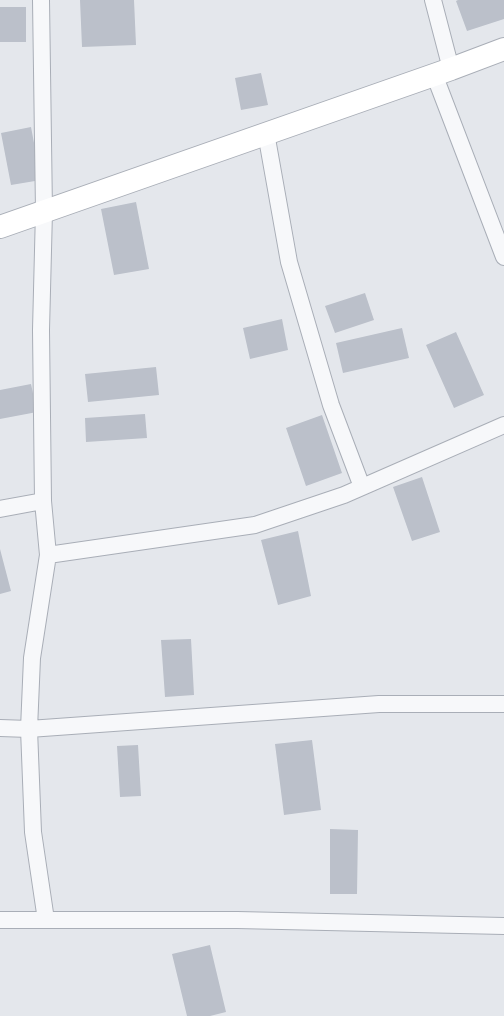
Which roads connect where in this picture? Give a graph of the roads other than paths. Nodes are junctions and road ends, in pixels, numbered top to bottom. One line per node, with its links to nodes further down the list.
1 (41, 0): 6 (street)
2 (432, 0): 4 (street)
3 (504, 49): 4 (street)
4 (442, 72): 5 (street); 8 (street)
5 (266, 133): 6 (street); 10 (street)
6 (44, 211): 7 (street); 11 (street)
7 (0, 227)
8 (504, 257)
9 (504, 425): 10 (street)
10 (362, 487): 13 (street)
11 (43, 502): 12 (street); 13 (street)
12 (0, 509)
13 (48, 555): 16 (street)
14 (504, 704): 16 (street)
15 (0, 728): 16 (street)
16 (29, 729): 18 (street)
17 (0, 920): 18 (street)
18 (46, 920): 19 (street)
19 (504, 926)

